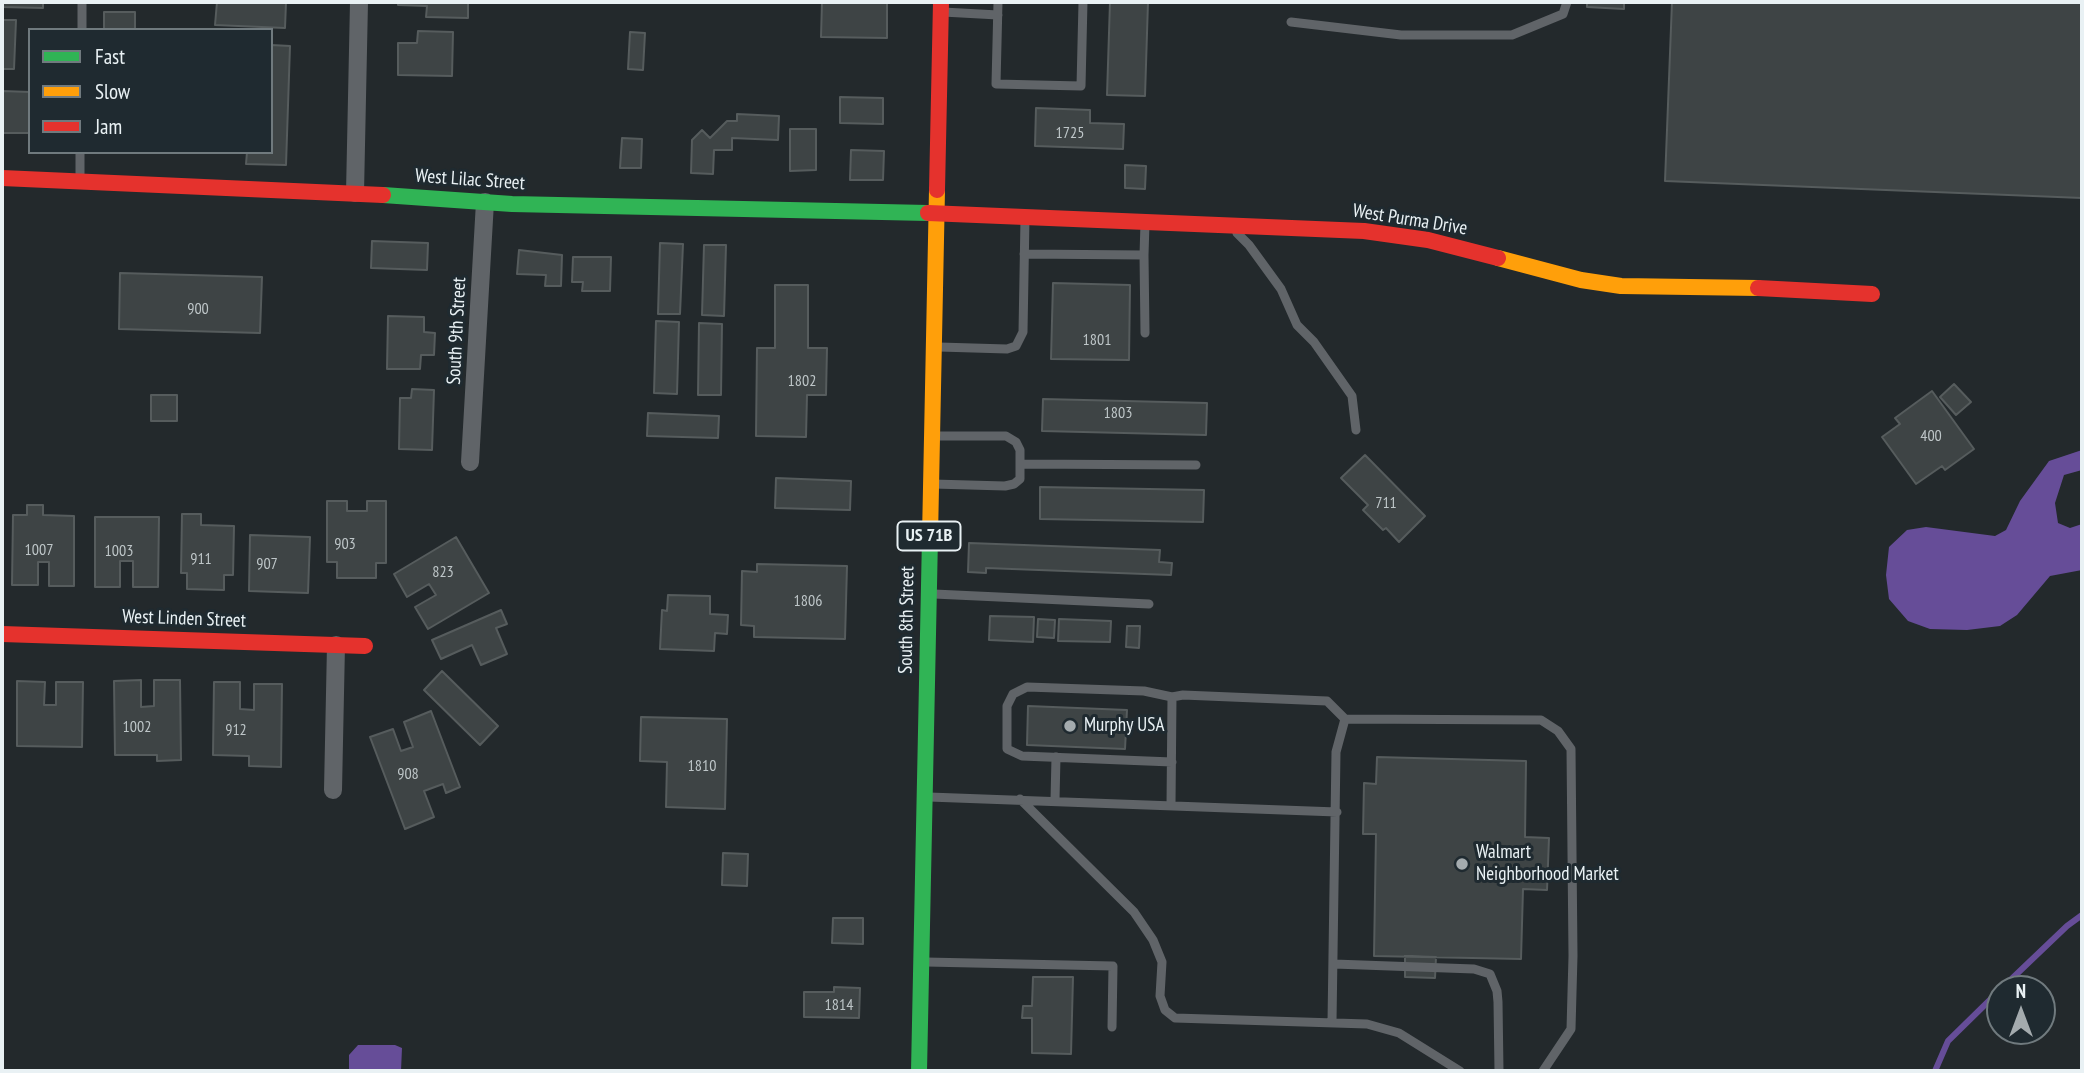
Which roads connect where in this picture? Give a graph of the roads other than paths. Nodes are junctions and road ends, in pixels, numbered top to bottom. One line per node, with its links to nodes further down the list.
1 (82, 2): 9 (lane)
2 (359, 2): 13 (street)
3 (998, 2): 7 (lane)
4 (1083, 2): 7 (lane)
5 (1567, 2): 8 (lane)
6 (941, 7): 7 (lane); 15 (street, South 8th Street / US 71B)
7 (998, 15)
8 (1292, 22)
9 (82, 28)
10 (80, 154): 12 (lane)
11 (2, 178): 12 (street, West Lilac Street)
12 (80, 181): 13 (street, West Lilac Street)
13 (355, 193): 14 (street, West Lilac Street)
14 (485, 202): 15 (street, West Lilac Street); 26 (street, South 9th Street)
15 (937, 213): 16 (street, West Purma Drive); 23 (street, South 8th Street / US 71B)
16 (1025, 216): 17 (street, West Purma Drive); 19 (lane)
17 (1145, 220): 18 (street, West Purma Drive); 20 (lane)
18 (1236, 224): 21 (street, West Purma Drive); 24 (lane)
19 (1024, 254): 20 (lane); 23 (lane)
20 (1144, 256): 22 (lane)
21 (1872, 294)
22 (1144, 333)
23 (934, 347): 25 (street, South 8th Street / US 71B)
24 (1356, 430)
25 (932, 436): 27 (lane); 29 (street, South 8th Street / US 71B)
26 (470, 463)
27 (1020, 464): 28 (lane); 29 (lane)
28 (1196, 465)
29 (931, 484): 30 (street, South 8th Street / US 71B)
30 (928, 594): 31 (lane); 40 (street, South 8th Street / US 71B)
31 (1149, 604)
32 (2, 634): 33 (street, West Linden Street)
33 (336, 645): 34 (street, West Linden Street); 39 (street)
34 (365, 646)
35 (1172, 697): 36 (lane); 37 (lane); 38 (lane)
36 (1345, 719): 44 (lane); 52 (lane)
37 (1056, 757): 38 (lane); 42 (lane)
38 (1172, 762): 43 (lane)
39 (333, 790)
40 (923, 797): 41 (lane); 45 (street, South 8th Street / US 71B)
41 (1020, 799): 42 (lane); 47 (lane)
42 (1055, 800): 43 (lane)
43 (1171, 805): 44 (lane)
44 (1337, 812): 46 (lane)
45 (921, 961): 48 (lane); 49 (street, South 8th Street / US 71B)
46 (1334, 964): 47 (lane); 51 (lane)
47 (1332, 1021): 50 (lane)
48 (1112, 1027)
49 (919, 1071)
50 (1460, 1071)
51 (1499, 1071)
52 (1543, 1071)

